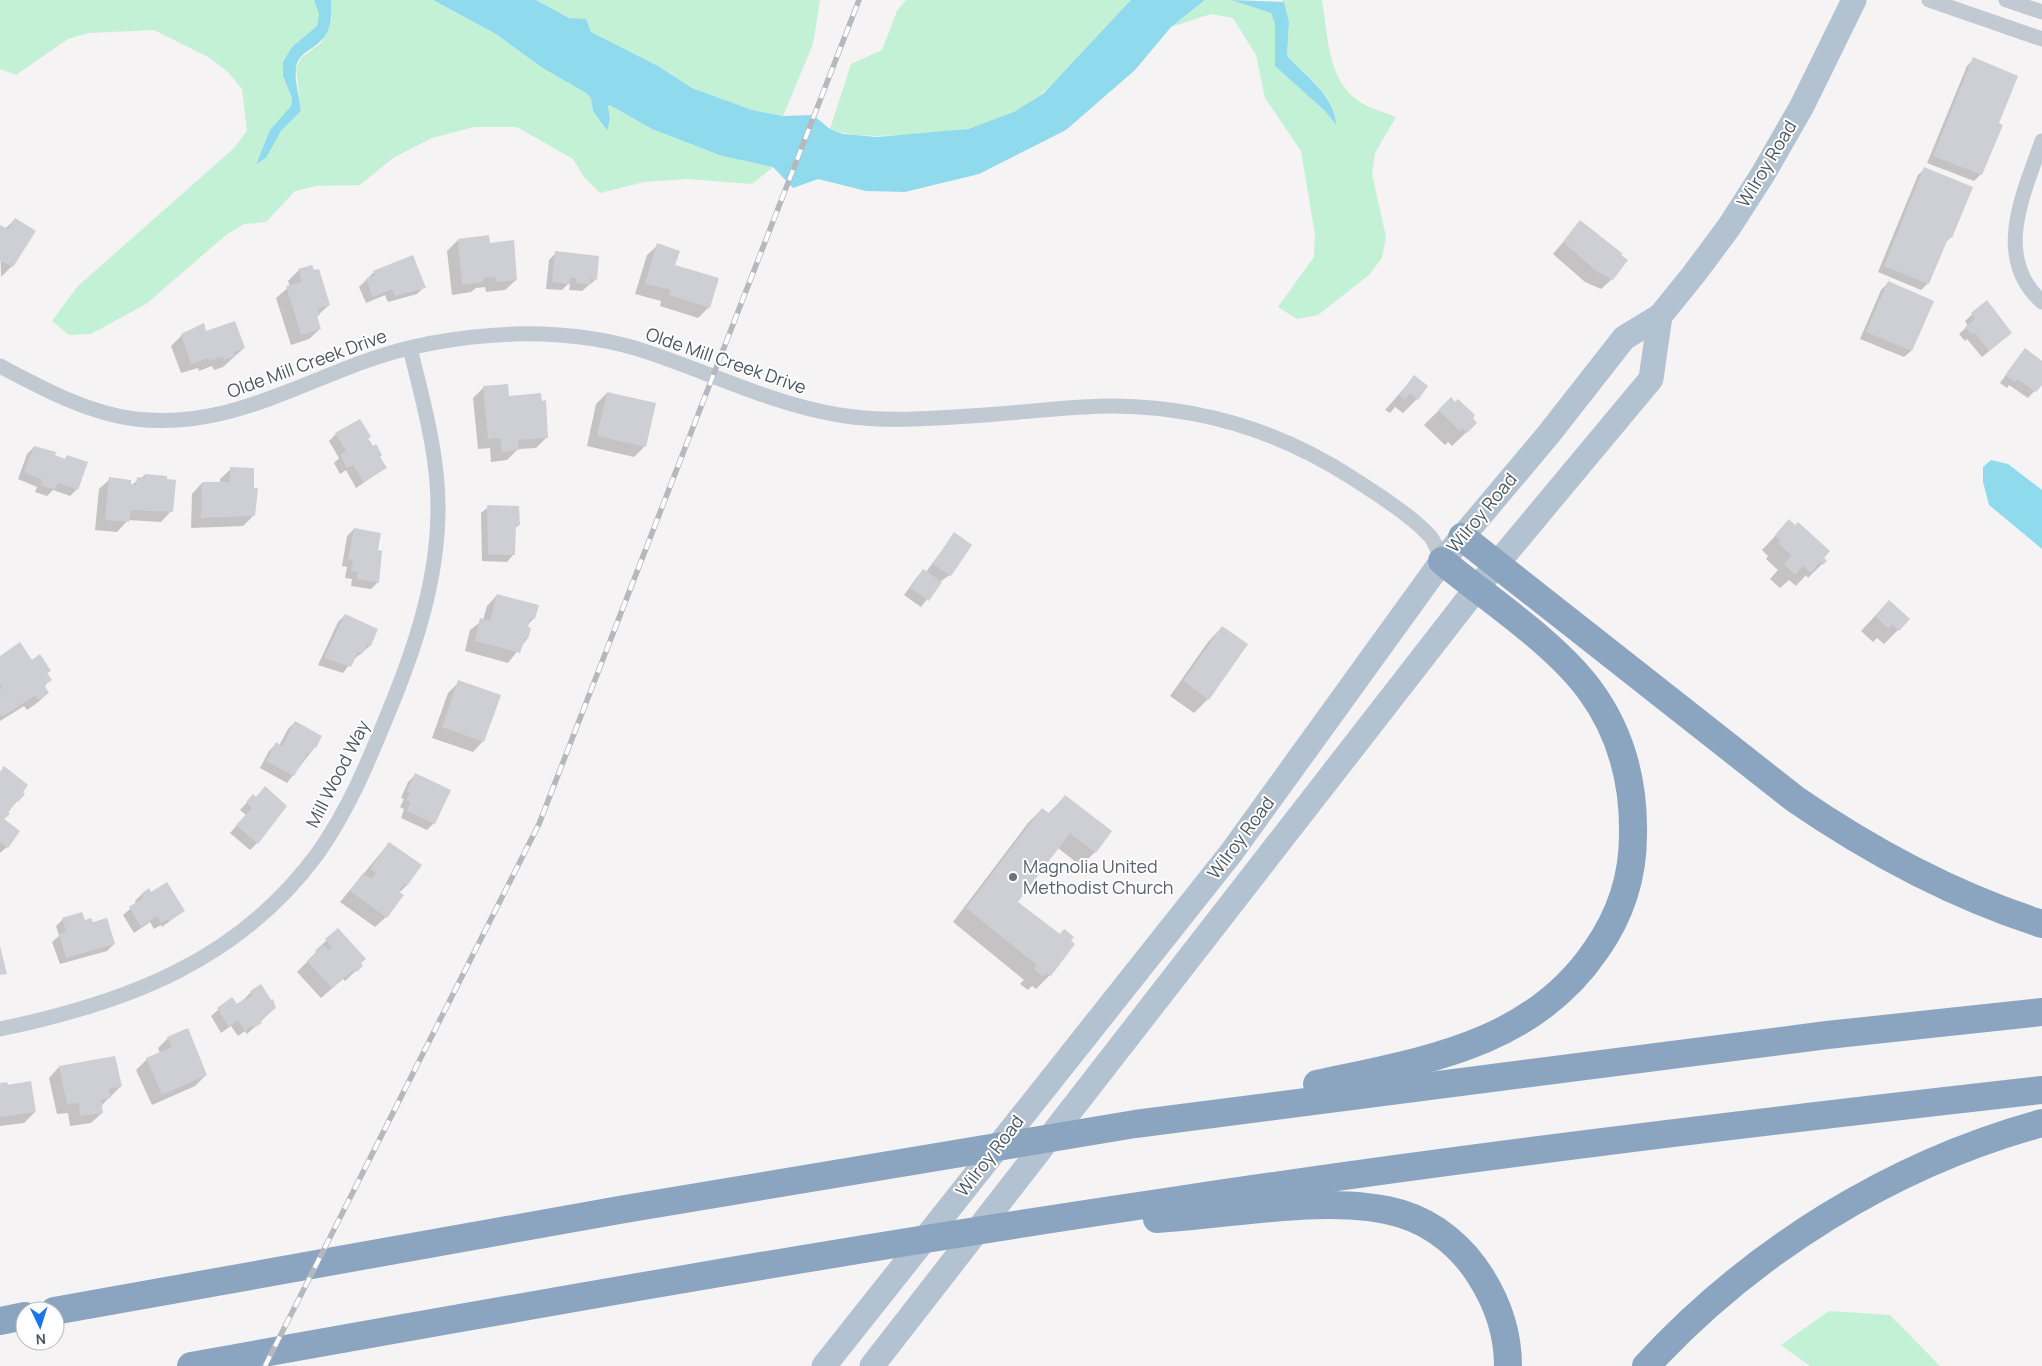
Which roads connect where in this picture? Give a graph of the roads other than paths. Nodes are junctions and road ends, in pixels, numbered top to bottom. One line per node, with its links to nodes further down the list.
1 (1854, 0): 8 (main road, Wilroy Road)
2 (1929, 0): 5 (street)
3 (2006, 0): 4 (street)
4 (2042, 12)
5 (2042, 39)
6 (2042, 141): 7 (street)
7 (2042, 302)
8 (1660, 316): 12 (main road, Wilroy Road); 14 (main road, Wilroy Road)
9 (410, 348): 10 (street, Olde Mill Creek Drive); 11 (street, Olde Mill Creek Drive); 18 (street, Mill Wood Way)
10 (0, 366)
11 (1431, 536): 12 (street); 13 (street, Olde Mill Creek Drive)
12 (1462, 537): 13 (main road, Wilroy Road); 14 (highway)
13 (1442, 561): 15 (highway); 27 (main road, Wilroy Road)
14 (1497, 565): 15 (main road, Wilroy Road); 16 (highway)
15 (1476, 589): 21 (highway); 28 (main road, Wilroy Road)
16 (2042, 924)
17 (2042, 1012): 21 (highway)
18 (0, 1029)
19 (2042, 1090): 22 (highway)
20 (2042, 1123): 30 (highway)
21 (1135, 1124): 23 (highway)
22 (1053, 1219): 26 (highway); 29 (highway)
23 (65, 1309)
24 (15, 1318): 25 (highway)
25 (0, 1321)
26 (191, 1366)
27 (824, 1366)
28 (872, 1366)
29 (1508, 1366)
30 (1646, 1366)

